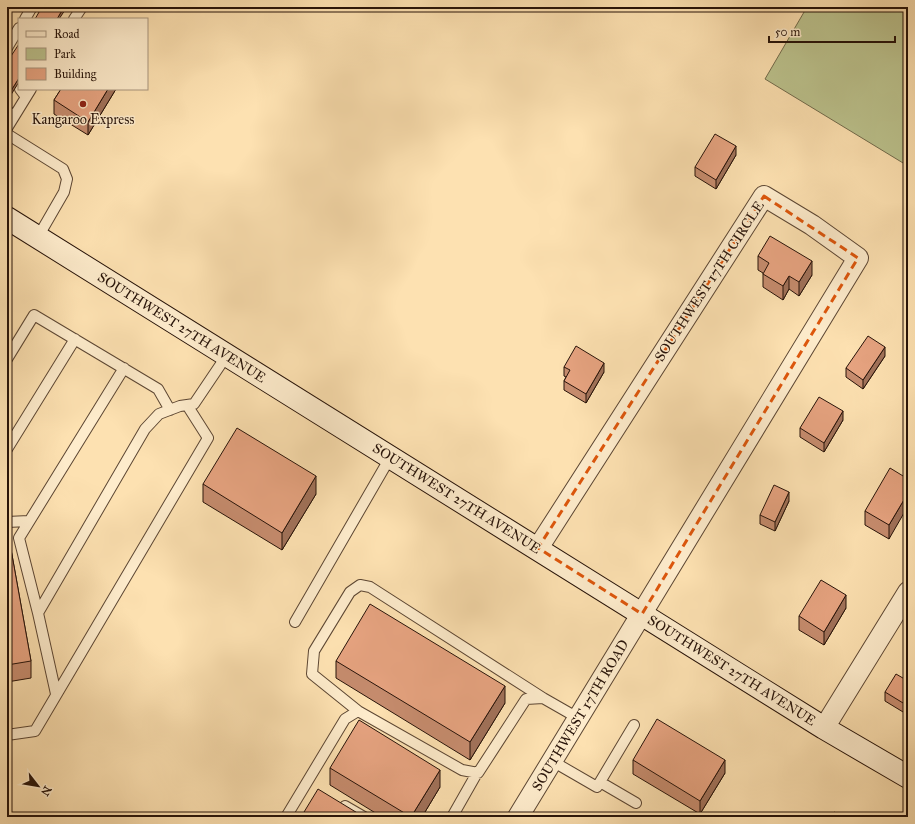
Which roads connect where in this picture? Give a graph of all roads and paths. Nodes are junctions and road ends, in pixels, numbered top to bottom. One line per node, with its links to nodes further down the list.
1 (82, 7): 2 (lane)
2 (75, 18)
3 (18, 30): 4 (lane)
4 (10, 50)
5 (23, 90): 7 (lane)
6 (7, 110): 7 (lane)
7 (13, 118): 8 (lane)
8 (7, 128)
9 (7, 134): 11 (lane)
10 (7, 218): 11 (main road, SOUTHWEST 27TH AVENUE)
11 (38, 238): 13 (main road, SOUTHWEST 27TH AVENUE)
12 (75, 339): 14 (lane); 15 (lane); 18 (lane)
13 (227, 355): 16 (lane); 19 (main road, SOUTHWEST 27TH AVENUE)
14 (7, 359)
15 (124, 368): 17 (lane); 20 (lane)
16 (187, 405): 17 (lane); 27 (lane)
17 (170, 410): 24 (lane)
18 (7, 449)
19 (391, 456): 22 (main road, SOUTHWEST 27TH AVENUE); 26 (lane)
20 (29, 521): 21 (lane); 24 (lane)
21 (7, 522)
22 (538, 548): 25 (main road, SOUTHWEST 27TH AVENUE); 25 (street, SOUTHWEST 17TH CIRCLE)
23 (908, 592): 32 (street)
24 (38, 613): 27 (lane)
25 (642, 614): 30 (street, SOUTHWEST 17TH ROAD); 32 (main road, SOUTHWEST 27TH AVENUE)
26 (295, 622)
27 (56, 694): 33 (lane)
28 (543, 698): 29 (lane); 30 (lane); 35 (lane)
29 (358, 710): 35 (lane); 40 (lane)
30 (578, 718): 34 (street, SOUTHWEST 17TH ROAD)
31 (634, 725): 37 (lane)
32 (824, 728): 36 (main road, SOUTHWEST 27TH AVENUE)
33 (7, 735)
34 (552, 761): 37 (lane); 43 (street, SOUTHWEST 17TH ROAD)
35 (477, 773): 42 (lane)
36 (908, 777)
37 (600, 782): 39 (lane)
38 (338, 802): 41 (lane)
39 (636, 803)
40 (286, 817)
41 (364, 817)
42 (452, 817)
43 (518, 817)

